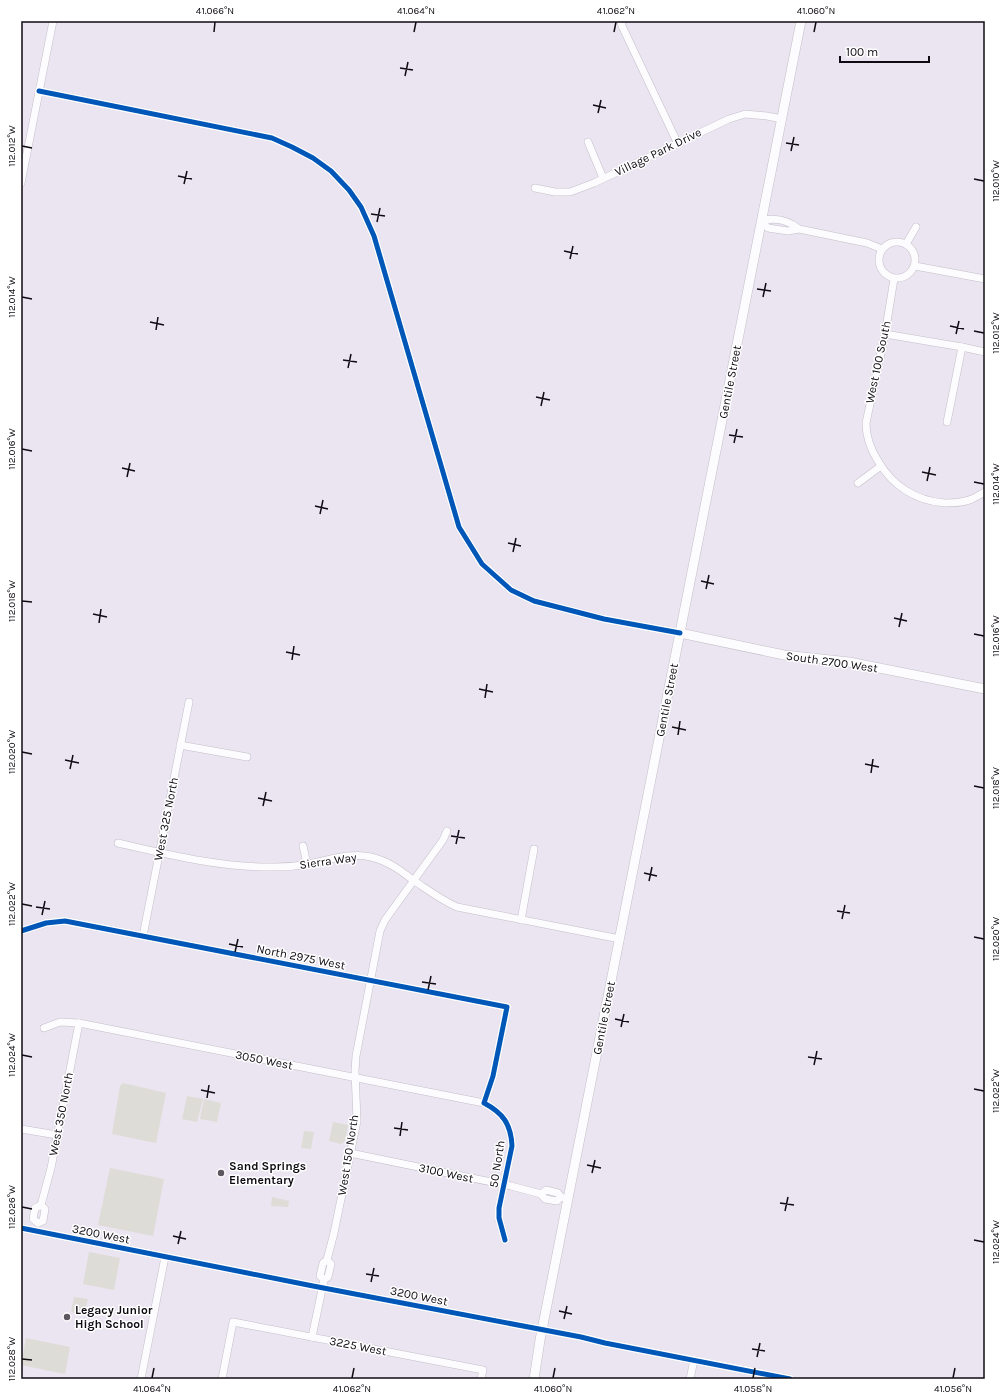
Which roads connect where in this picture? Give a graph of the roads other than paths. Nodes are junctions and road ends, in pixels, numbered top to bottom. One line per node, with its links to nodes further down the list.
1 (53, 21): 4 (street)
2 (621, 21): 7 (street)
3 (801, 21): 5 (main road, Gentile Street)
4 (39, 91): 9 (street); 25 (street)
5 (782, 119): 7 (street, Village Park Drive); 11 (main road, Gentile Street)
6 (588, 142): 8 (street)
7 (677, 142): 8 (street, Village Park Drive)
8 (604, 178): 10 (street, Village Park Drive)
9 (21, 182)
10 (535, 188)
11 (761, 221): 14 (street); 25 (main road, Gentile Street)
12 (916, 226): 13 (street)
13 (906, 244): 14 (street); 15 (street)
14 (882, 249): 16 (street)
15 (915, 266): 16 (street); 17 (street)
16 (894, 279): 18 (street, West 100 South)
17 (985, 279)
18 (885, 334): 19 (street); 22 (street, West 100 South)
19 (962, 347): 20 (street); 21 (street)
20 (985, 352)
21 (947, 422)
22 (881, 466): 23 (street); 24 (street, West 100 South)
23 (858, 483)
24 (985, 492)
25 (680, 633): 26 (main road, South 2700 West); 40 (main road, Gentile Street)
26 (985, 689)
27 (189, 702): 28 (street, West 325 North)
28 (180, 745): 29 (street); 34 (street, West 325 North)
29 (246, 758)
30 (447, 831): 36 (street, West 150 North)
31 (118, 843): 34 (street, Sierra Way)
32 (303, 846): 35 (street)
33 (534, 849): 37 (street)
34 (159, 852): 35 (street, Sierra Way); 39 (street, West 325 North)
35 (307, 864): 36 (street, Sierra Way)
36 (414, 881): 37 (street, Sierra Way); 41 (street, West 150 North)
37 (521, 920): 40 (street, Sierra Way)
38 (21, 931): 39 (street, North 2975 West)
39 (143, 936): 41 (street, North 2975 West)
40 (620, 939): 50 (main road, Gentile Street)
41 (371, 981): 44 (street, West 150 North); 45 (street, North 2975 West)
42 (79, 1023): 43 (street, 3050 West); 44 (street, 3050 West); 47 (street, West 350 North)
43 (44, 1028)
44 (355, 1078): 45 (street, 3050 West); 48 (street, West 150 North)
45 (484, 1103): 49 (street, 50 North)
46 (21, 1129): 47 (street)
47 (57, 1135): 51 (street, West 350 North)
48 (350, 1153): 49 (street, 3100 West); 55 (street, West 150 North)
49 (504, 1184): 50 (street, 3100 West); 53 (street, 50 North)
50 (565, 1198): 56 (main road, Gentile Street)
51 (37, 1227): 52 (street, 3200 West); 54 (street, 3200 West)
52 (21, 1228)
53 (505, 1240)
54 (165, 1257): 55 (street, 3200 West); 59 (street)
55 (323, 1284): 56 (street, 3200 West); 57 (street, West 150 North)
56 (542, 1330): 58 (street, 3200 West); 62 (main road, Gentile Street)
57 (312, 1337): 60 (street, 3225 West); 61 (street, 3225 West)
58 (694, 1360): 63 (street); 64 (street, 3200 West)
59 (141, 1379)
60 (222, 1379)
61 (481, 1379)
62 (534, 1379)
63 (690, 1379)
64 (790, 1379)

